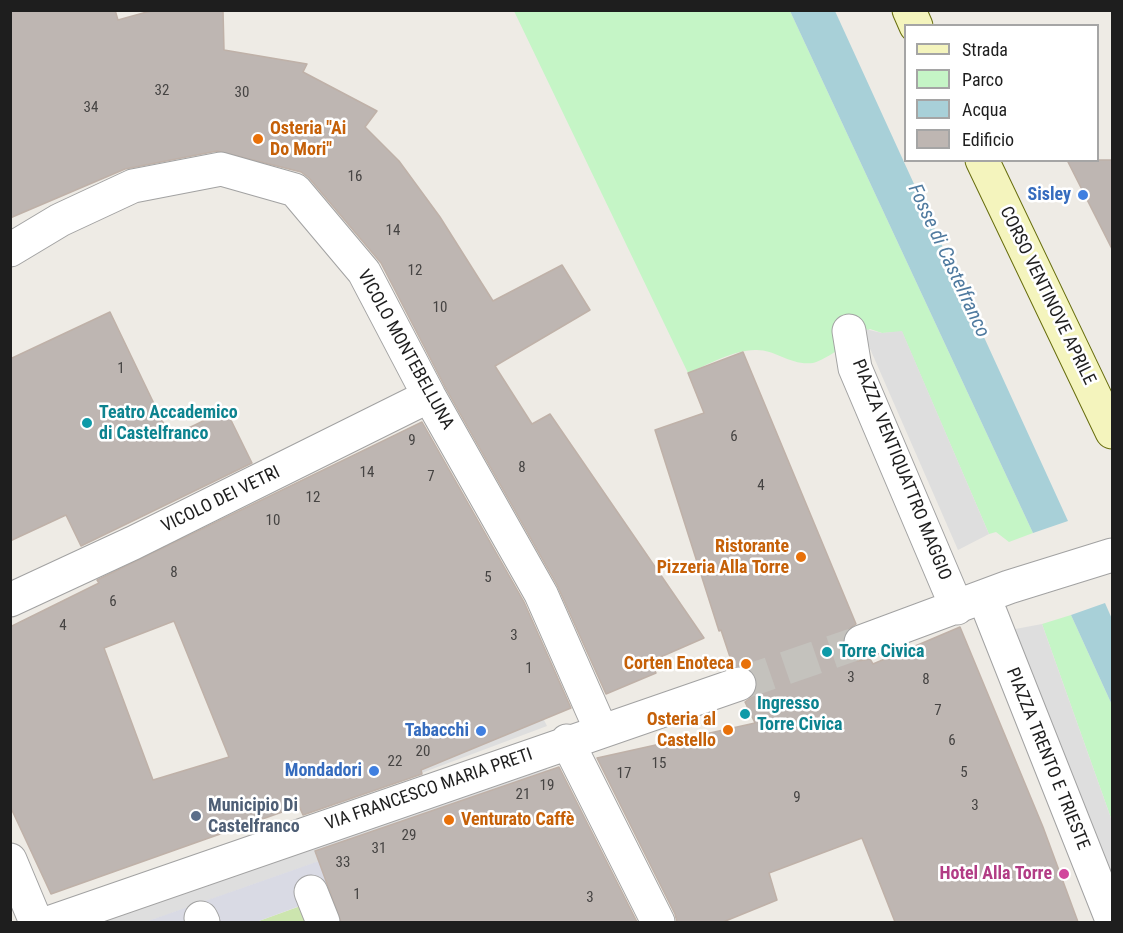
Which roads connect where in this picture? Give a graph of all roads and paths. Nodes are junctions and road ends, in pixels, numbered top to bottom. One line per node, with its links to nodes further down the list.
1 (909, 10): 2 (street)
2 (915, 24)
3 (983, 162): 7 (street, CORSO VENTINOVE APRILE)
4 (10, 250): 6 (street, VICOLO MONTEBELLUNA)
5 (849, 331): 9 (street, PIAZZA VENTIQUATTRO MAGGIO)
6 (429, 396): 10 (street, VICOLO DEI VETRI); 13 (street, VICOLO MONTEBELLUNA)
7 (1113, 432)
8 (1101, 558): 9 (street)
9 (983, 598): 11 (street); 17 (street, PIAZZA TRENTO E TRIESTE)
10 (10, 600)
11 (861, 642)
12 (739, 684): 13 (street, VIA FRANCESCO MARIA PRETI)
13 (601, 730): 14 (street, VIA FRANCESCO MARIA PRETI)
14 (567, 741): 19 (street, VIA FRANCESCO MARIA PRETI); 21 (street)
15 (10, 860): 18 (street)
16 (311, 892): 20 (street)
17 (1113, 920)
18 (36, 922)
19 (51, 922)
20 (323, 922)
21 (658, 922)

